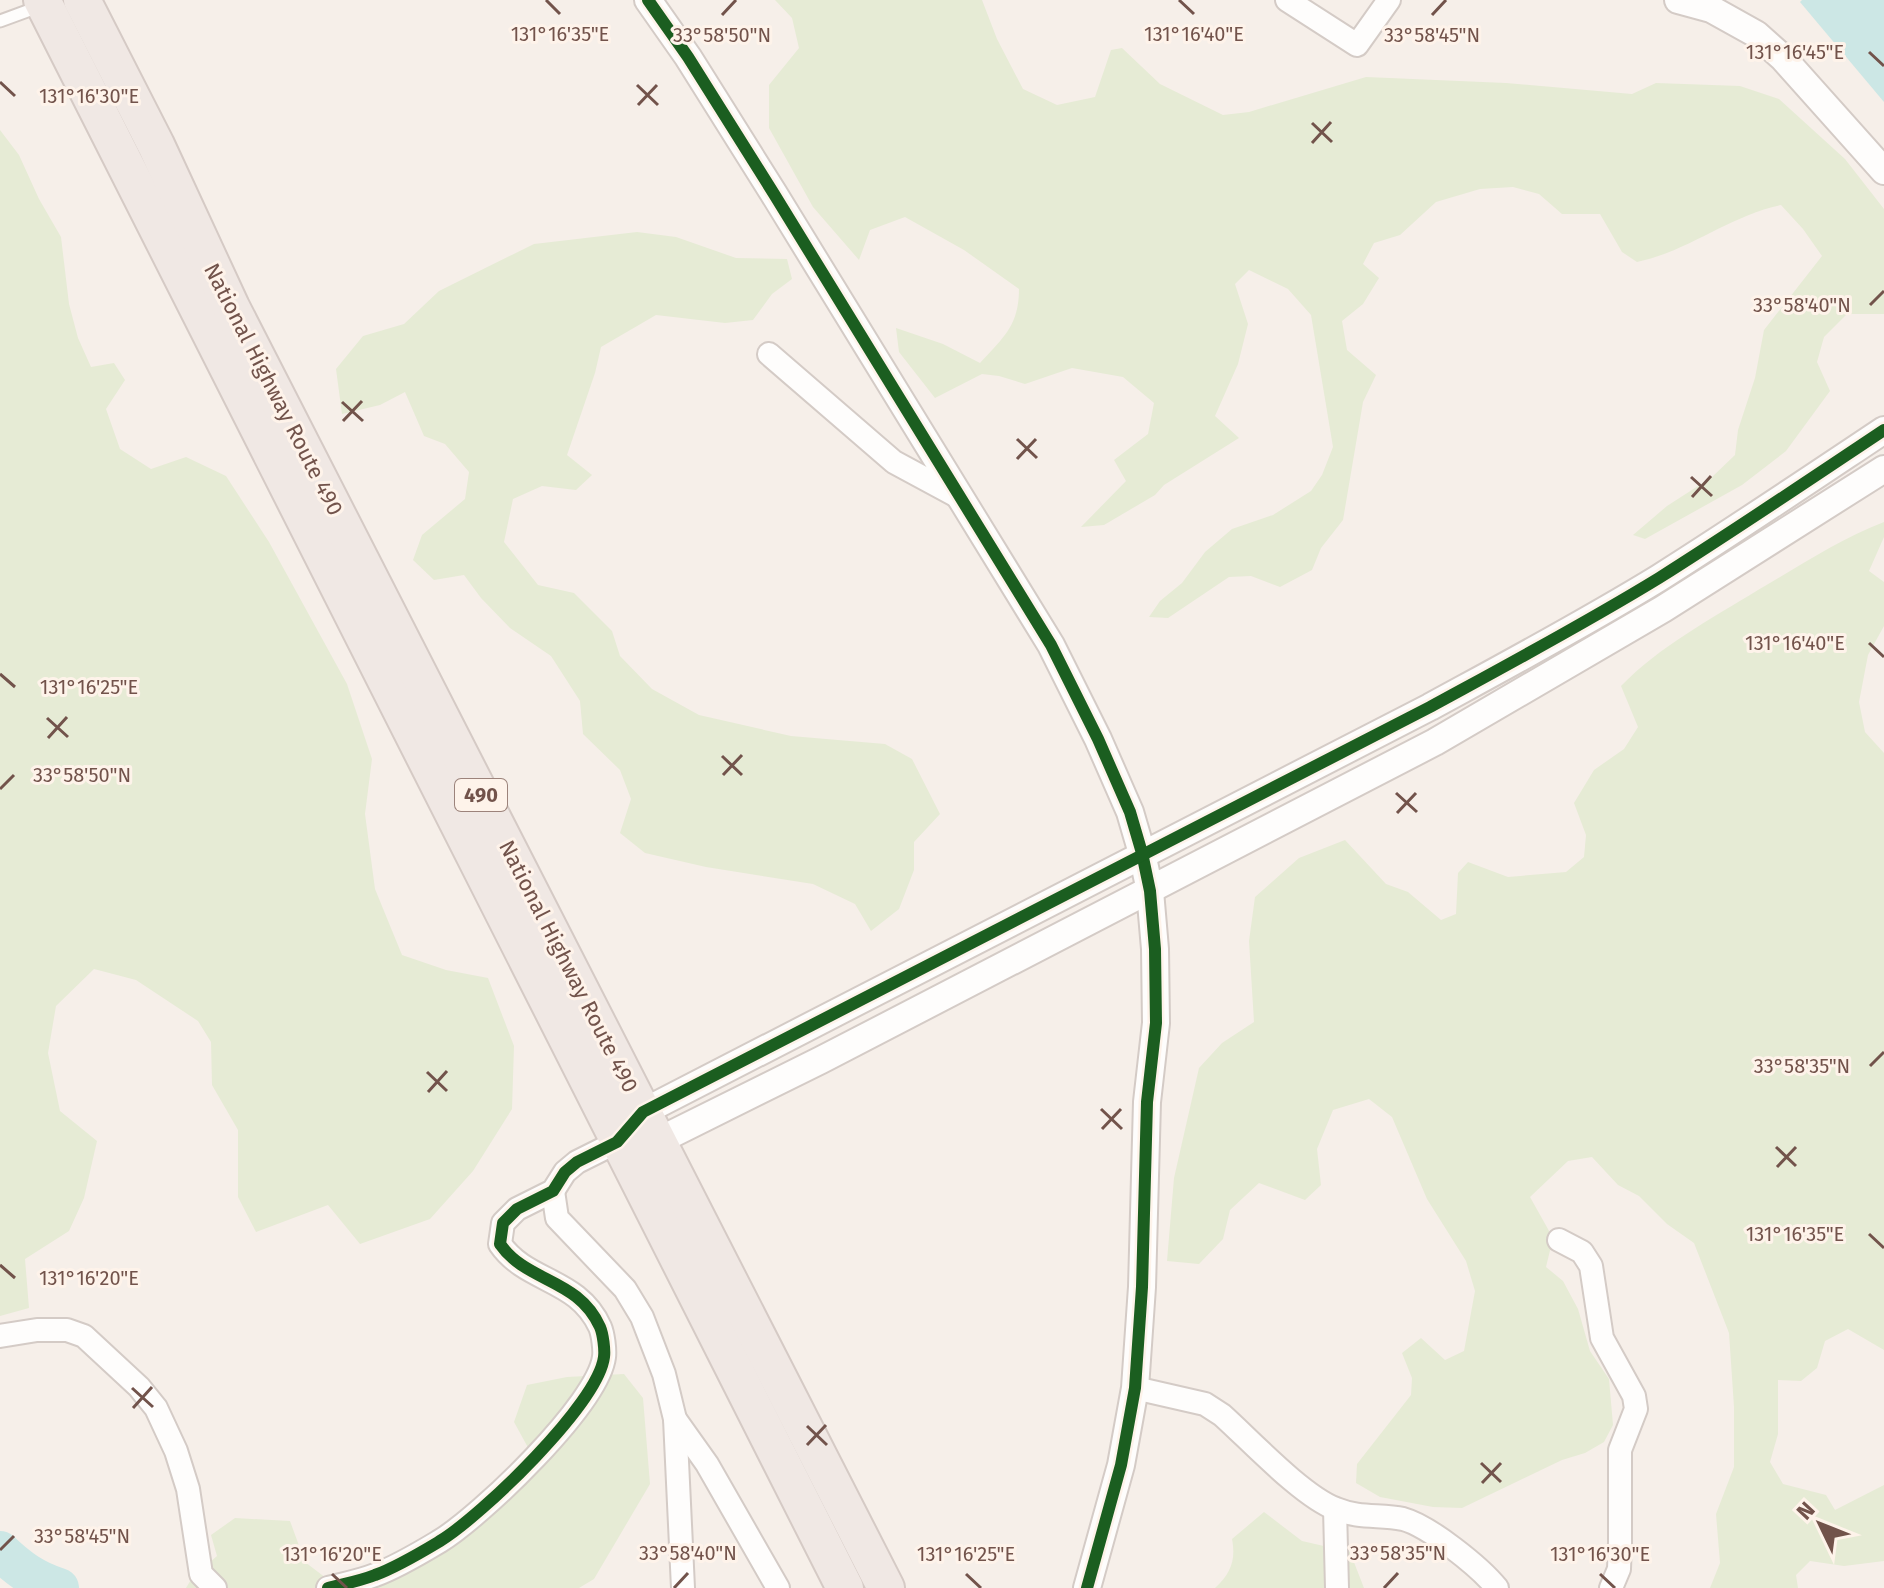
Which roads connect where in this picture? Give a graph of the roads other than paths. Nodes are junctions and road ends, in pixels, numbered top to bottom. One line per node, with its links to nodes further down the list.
1 (82, 0): 16 (highway, National Highway Route 490 / 490)
2 (648, 0): 13 (street)
3 (1287, 0): 4 (street)
4 (1389, 0)
5 (1678, 0): 7 (street)
6 (48, 2): 8 (lane); 17 (highway, National Highway Route 490 / 490)
7 (1714, 5): 9 (street)
8 (0, 21)
9 (1884, 171)
10 (769, 354): 13 (street)
11 (1884, 430): 14 (street)
12 (1884, 469): 15 (street)
13 (957, 496): 14 (street)
14 (1142, 853): 15 (street); 16 (street)
15 (1150, 891): 16 (street); 21 (street)
16 (651, 1126): 17 (street); 29 (highway, National Highway Route 490 / 490)
17 (617, 1142): 18 (street); 28 (highway, National Highway Route 490 / 490)
18 (553, 1191): 22 (street); 25 (street)
19 (1559, 1240): 33 (street)
20 (0, 1336): 24 (street)
21 (1135, 1388): 23 (street); 30 (street)
22 (675, 1419): 26 (street); 27 (street)
23 (1335, 1509): 31 (street); 32 (street)
24 (215, 1588)
25 (328, 1588)
26 (683, 1588)
27 (778, 1588)
28 (845, 1588)
29 (886, 1588)
30 (1087, 1588)
31 (1337, 1588)
32 (1497, 1588)
33 (1611, 1588)

